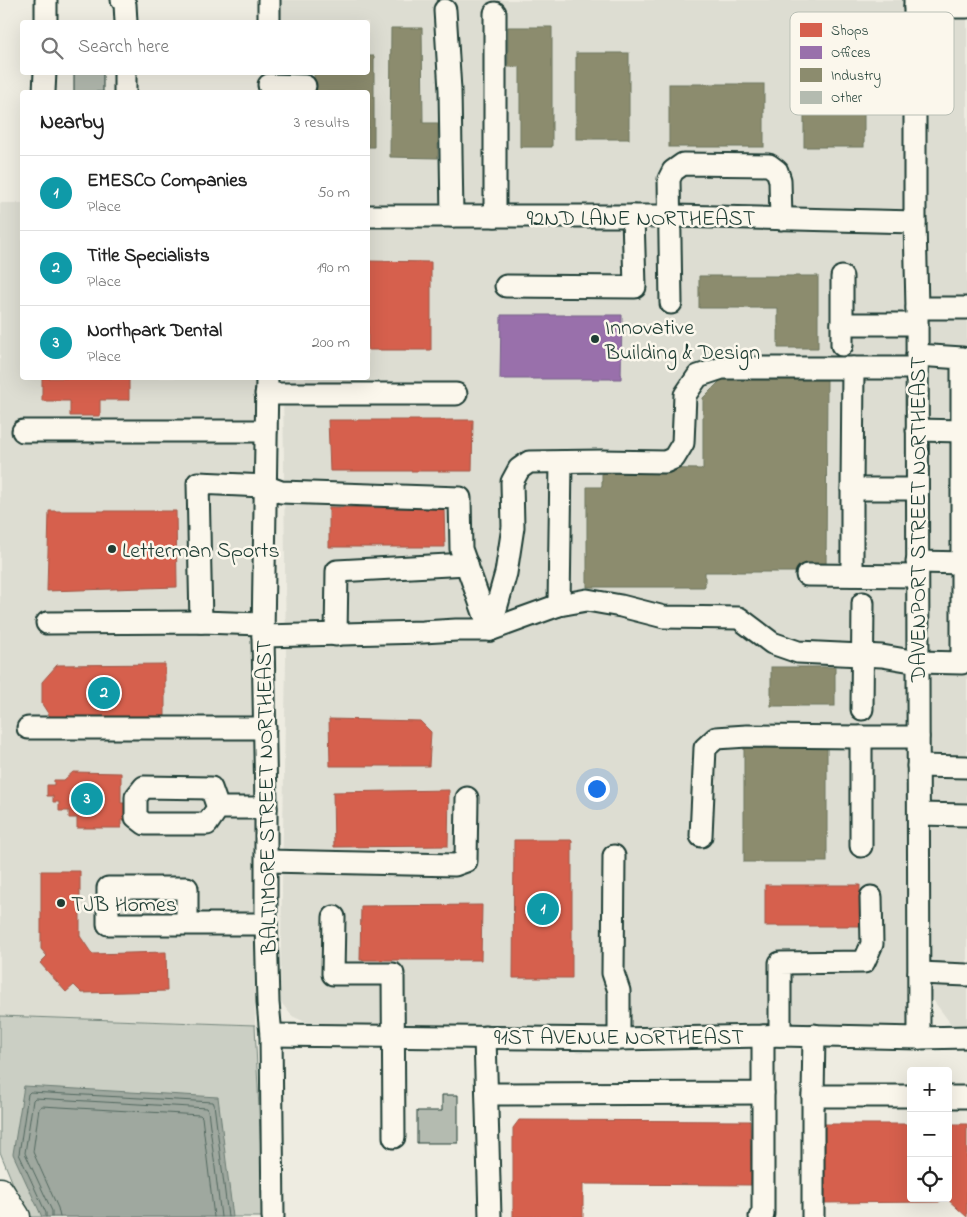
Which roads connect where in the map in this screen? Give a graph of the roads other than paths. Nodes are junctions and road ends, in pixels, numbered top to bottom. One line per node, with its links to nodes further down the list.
1 (46, 0): 8 (street)
2 (122, 0): 9 (street)
3 (269, 0): 10 (street)
4 (915, 4): 5 (street)
5 (967, 7)
6 (445, 10): 19 (street)
7 (496, 14): 20 (street)
8 (46, 20)
9 (126, 20)
10 (269, 20)
11 (45, 75): 15 (street)
12 (125, 75): 16 (street)
13 (269, 83): 14 (street)
14 (305, 84)
15 (44, 90)
16 (125, 90)
17 (915, 115): 24 (street, DAVENPORT STREET NORTHEAST)
18 (370, 216): 19 (street, 92ND LANE NORTHEAST)
19 (452, 216): 20 (street, 92ND LANE NORTHEAST)
20 (496, 216): 21 (street, 92ND LANE NORTHEAST)
21 (634, 216): 22 (street, 92ND LANE NORTHEAST); 26 (street)
22 (669, 216): 23 (street, 92ND LANE NORTHEAST); 23 (street); 27 (street)
23 (781, 219): 24 (street, 92ND LANE NORTHEAST)
24 (915, 222): 29 (street, DAVENPORT STREET NORTHEAST)
25 (842, 276): 29 (street)
26 (506, 286)
27 (671, 303)
28 (967, 308): 29 (street)
29 (917, 316): 31 (street, DAVENPORT STREET NORTHEAST)
30 (965, 358): 31 (street); 36 (street)
31 (917, 362): 32 (street); 35 (street, DAVENPORT STREET NORTHEAST)
32 (853, 368): 39 (street); 41 (street)
33 (266, 386): 34 (street); 38 (street, BALTIMORE STREET NORTHEAST)
34 (456, 394)
35 (917, 430): 36 (street); 42 (street, DAVENPORT STREET NORTHEAST)
36 (962, 430): 43 (street)
37 (22, 431): 38 (street)
38 (266, 431): 40 (street, BALTIMORE STREET NORTHEAST)
39 (561, 462): 49 (street); 53 (street)
40 (265, 486): 44 (street); 50 (street); 52 (street, BALTIMORE STREET NORTHEAST)
41 (852, 489): 42 (street); 47 (street)
42 (917, 489): 45 (street, DAVENPORT STREET NORTHEAST)
43 (965, 563): 45 (street); 56 (street)
44 (466, 564): 53 (street); 54 (street)
45 (917, 569): 47 (street); 56 (street, DAVENPORT STREET NORTHEAST)
46 (807, 575): 47 (street)
47 (852, 575)
48 (863, 603): 55 (street)
49 (559, 605): 53 (street); 55 (street)
50 (200, 622): 51 (street); 52 (street)
51 (46, 623)
52 (263, 630): 54 (street); 59 (street, BALTIMORE STREET NORTHEAST)
53 (490, 630): 54 (street)
54 (336, 635)
55 (863, 655): 56 (street); 57 (street)
56 (918, 662): 61 (street, DAVENPORT STREET NORTHEAST)
57 (862, 709)
58 (28, 728): 59 (street)
59 (265, 728): 66 (street, BALTIMORE STREET NORTHEAST)
60 (861, 737): 61 (street); 69 (street); 70 (street)
61 (918, 737): 62 (street, DAVENPORT STREET NORTHEAST)
62 (918, 766): 63 (street); 67 (street, DAVENPORT STREET NORTHEAST)
63 (967, 767)
64 (467, 798): 72 (street)
65 (218, 808): 66 (street)
66 (266, 808): 72 (street, BALTIMORE STREET NORTHEAST)
67 (919, 814): 68 (street); 77 (street, DAVENPORT STREET NORTHEAST)
68 (967, 816)
69 (701, 836)
70 (861, 846)
71 (614, 856): 86 (street)
72 (267, 861): 76 (street, BALTIMORE STREET NORTHEAST)
73 (871, 898): 80 (street)
74 (334, 917): 82 (street)
75 (187, 924): 76 (street)
76 (266, 924): 79 (street, BALTIMORE STREET NORTHEAST)
77 (919, 974): 78 (street); 85 (street, DAVENPORT STREET NORTHEAST)
78 (967, 975)
79 (271, 1035): 82 (street, 91ST AVENUE NORTHEAST); 96 (street, BALTIMORE STREET NORTHEAST)
80 (771, 1035): 81 (street, 91ST AVENUE NORTHEAST); 86 (street, 91ST AVENUE NORTHEAST); 87 (street)
81 (814, 1035): 85 (street, 91ST AVENUE NORTHEAST); 89 (street)
82 (394, 1036): 83 (street, 91ST AVENUE NORTHEAST); 93 (street)
83 (485, 1037): 86 (street, 91ST AVENUE NORTHEAST); 88 (street)
84 (967, 1037): 85 (street, 91ST AVENUE NORTHEAST)
85 (919, 1038)
86 (619, 1039)
87 (763, 1093): 88 (street); 98 (street)
88 (488, 1094): 97 (street)
89 (813, 1096): 90 (street); 99 (street)
90 (907, 1096)
91 (952, 1097): 92 (street)
92 (967, 1097)
93 (394, 1137)
94 (0, 1192): 95 (highway)
95 (16, 1217)
96 (273, 1217)
97 (490, 1217)
98 (760, 1217)
99 (813, 1217)

